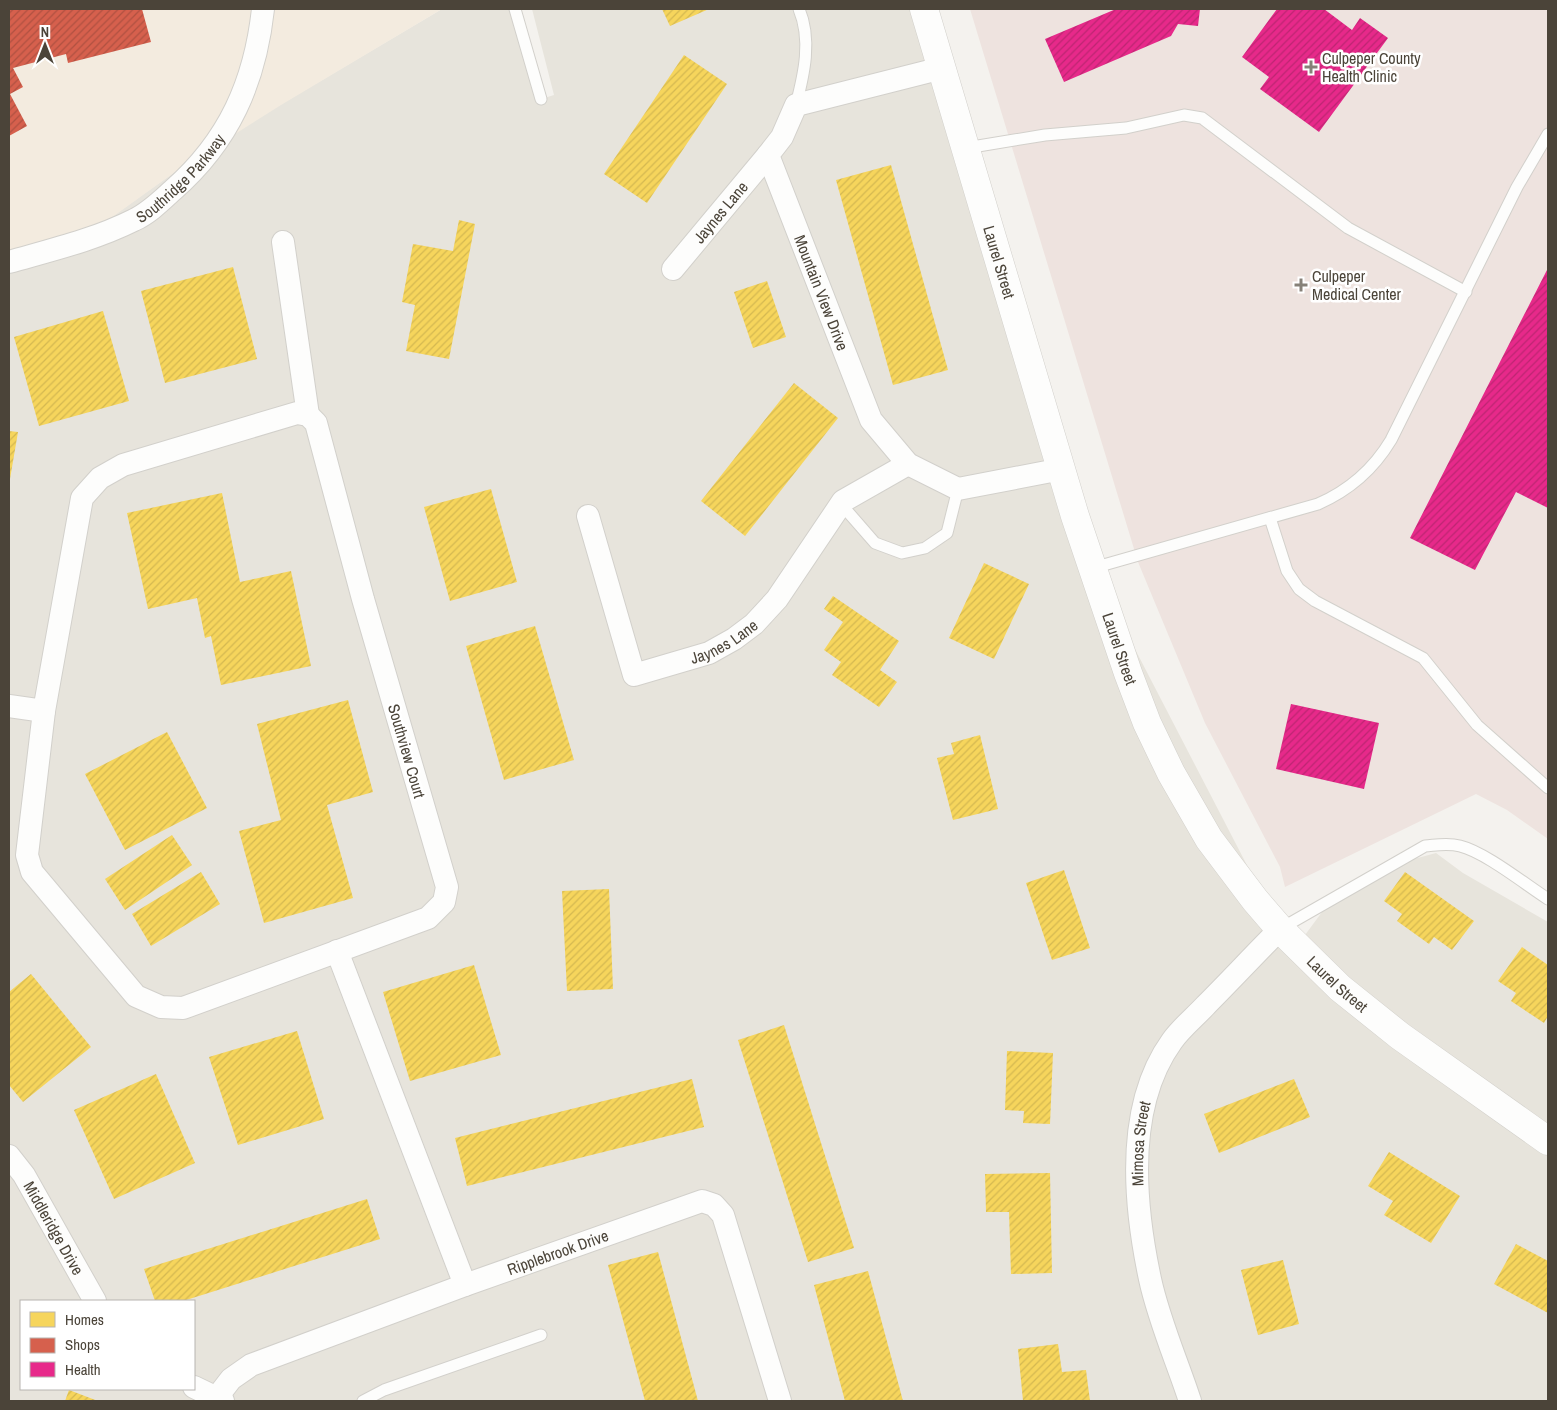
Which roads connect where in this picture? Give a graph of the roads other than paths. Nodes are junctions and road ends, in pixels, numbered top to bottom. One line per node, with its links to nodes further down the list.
1 (263, 9): 12 (street, Southridge Parkway)
2 (515, 9): 6 (lane)
3 (799, 9): 7 (lane)
4 (924, 9): 5 (street, Laurel Street)
5 (942, 68): 7 (street); 9 (street, Laurel Street)
6 (541, 99)
7 (796, 106): 10 (street)
8 (1548, 134): 14 (lane)
9 (966, 148): 14 (lane); 17 (street, Laurel Street)
10 (768, 155): 13 (street, Jaynes Lane); 16 (street, Mountain View Drive)
11 (283, 242): 15 (street)
12 (9, 262)
13 (673, 269)
14 (1466, 292): 21 (lane)
15 (308, 415): 24 (street, Southview Court); 28 (street, Southview Court)
16 (908, 464): 18 (street, Mountain View Drive); 19 (street, Jaynes Lane)
17 (1062, 469): 18 (street); 22 (street, Laurel Street)
18 (958, 489): 19 (lane)
19 (841, 504): 20 (street, Jaynes Lane)
20 (588, 516)
21 (1270, 518): 22 (lane); 25 (lane)
22 (1093, 568): 27 (street, Laurel Street)
23 (9, 706): 24 (street)
24 (44, 712): 28 (street, Southview Court)
25 (1548, 788)
26 (1548, 899): 27 (lane)
27 (1280, 929): 29 (street, Laurel Street); 38 (street, Mimosa Street)
28 (337, 951): 31 (street)
29 (1548, 1141)
30 (9, 1156): 32 (street, Middleridge Drive)
31 (465, 1285): 35 (street, Ripplebrook Drive); 37 (street, Ripplebrook Drive)
32 (94, 1300)
33 (541, 1335): 36 (lane)
34 (195, 1388): 35 (street)
35 (217, 1400)
36 (364, 1401)
37 (780, 1401)
38 (1190, 1401)

